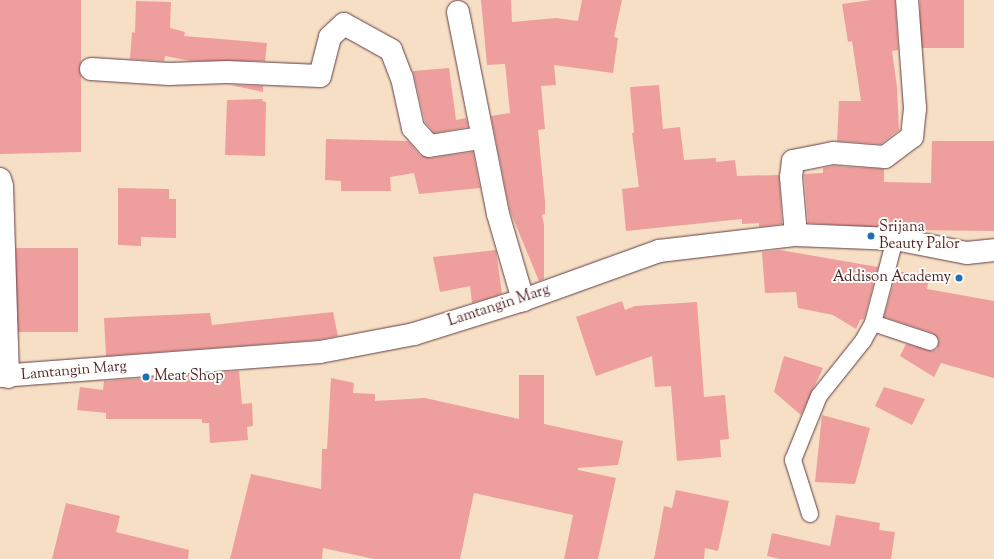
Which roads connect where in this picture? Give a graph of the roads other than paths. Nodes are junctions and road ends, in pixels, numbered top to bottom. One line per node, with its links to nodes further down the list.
1 (907, 0): 6 (street)
2 (458, 12): 4 (street)
3 (91, 69): 4 (street)
4 (481, 138): 9 (street)
5 (0, 179): 12 (street)
6 (796, 236): 7 (street, Lamtangin Marg); 9 (street, Lamtangin Marg)
7 (895, 240): 8 (street, Lamtangin Marg); 10 (lane)
8 (994, 250)
9 (523, 300): 12 (street, Lamtangin Marg)
10 (873, 323): 11 (lane); 13 (lane)
11 (930, 342)
12 (4, 376)
13 (810, 514)

